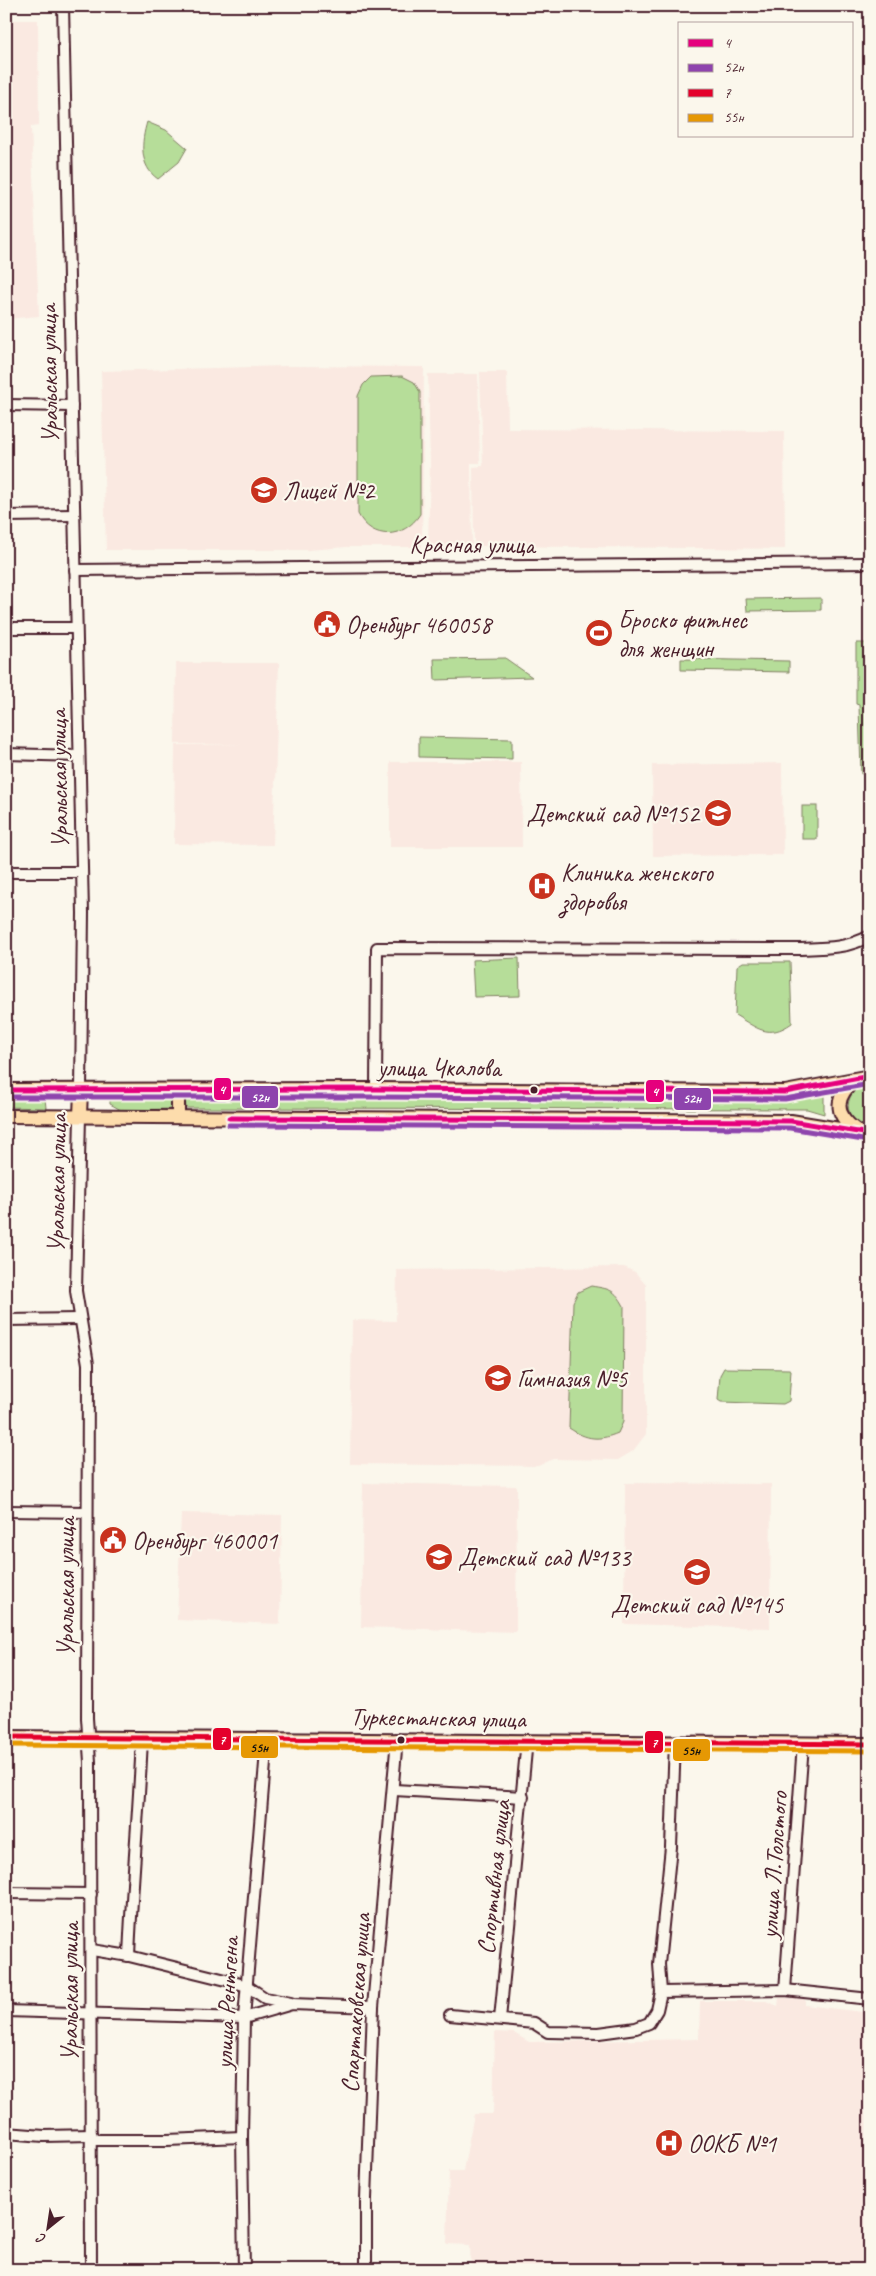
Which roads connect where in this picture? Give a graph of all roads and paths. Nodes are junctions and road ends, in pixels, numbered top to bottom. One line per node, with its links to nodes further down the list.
1 (63, 6): 3 (street, Уральская улица)
2 (6, 405): 3 (street)
3 (72, 406): 4 (street, Уральская улица)
4 (74, 515): 5 (street); 7 (street, Уральская улица)
5 (6, 516)
6 (870, 563): 7 (street, Красная улица)
7 (75, 570): 9 (street, Уральская улица)
8 (6, 628): 9 (street)
9 (76, 628): 11 (street, Уральская улица)
10 (6, 754): 11 (street)
11 (80, 756): 13 (street, Уральская улица)
12 (6, 872): 13 (street)
13 (82, 872): 19 (street, Уральская улица)
14 (870, 936): 17 (street)
15 (870, 1069): 16 (main road)
16 (864, 1077): 17 (main road, улица Чкалова); 24 (main road)
17 (376, 1089): 20 (main road, улица Чкалова)
18 (6, 1090): 19 (main road, улица Чкалова)
19 (81, 1090): 20 (main road, улица Чкалова); 22 (main road, Уральская улица)
20 (178, 1091): 23 (main road)
21 (6, 1116): 22 (main road, улица Чкалова)
22 (80, 1116): 23 (main road, улица Чкалова); 25 (street, Уральская улица)
23 (178, 1117): 24 (main road, улица Чкалова)
24 (866, 1136)
25 (79, 1319): 26 (street); 28 (street, Уральская улица)
26 (6, 1320)
27 (6, 1511): 28 (street)
28 (87, 1512): 30 (street, Уральская улица)
29 (6, 1737): 30 (main road, Туркестанская улица)
30 (87, 1738): 31 (main road, Туркестанская улица); 41 (street, Уральская улица)
31 (142, 1738): 32 (main road, Туркестанская улица); 43 (street)
32 (267, 1739): 33 (main road, Туркестанская улица); 44 (street, улица Рентгена)
33 (397, 1739): 34 (main road, Туркестанская улица); 38 (street, Спартаковская улица)
34 (527, 1740): 35 (main road, Туркестанская улица); 39 (street, Спортивная улица)
35 (675, 1742): 36 (main road, Туркестанская улица); 46 (street)
36 (803, 1744): 37 (main road, Туркестанская улица); 45 (street, улица Л.Толстого)
37 (870, 1744)
38 (394, 1790): 39 (street); 49 (street, Спартаковская улица)
39 (523, 1797): 54 (street, Спортивная улица)
40 (6, 1892): 41 (street)
41 (91, 1894): 42 (street, Уральская улица)
42 (92, 1950): 43 (street); 51 (street, Уральская улица)
43 (129, 1956): 44 (street)
44 (247, 1986): 48 (street); 53 (street, улица Рентгена)
45 (785, 1990): 46 (street); 47 (street)
46 (662, 1992): 54 (street)
47 (870, 1999)
48 (292, 2004): 49 (street); 53 (street)
49 (373, 2007): 60 (street, Спартаковская улица)
50 (6, 2010): 51 (street)
51 (91, 2012): 53 (street); 57 (street, Уральская улица)
52 (450, 2015): 54 (street)
53 (244, 2018): 56 (street, улица Рентгена)
54 (500, 2019)
55 (6, 2132): 57 (street)
56 (242, 2136): 57 (street); 59 (street, улица Рентгена)
57 (92, 2138): 58 (street, Уральская улица)
58 (91, 2270)
59 (244, 2270)
60 (366, 2270)

